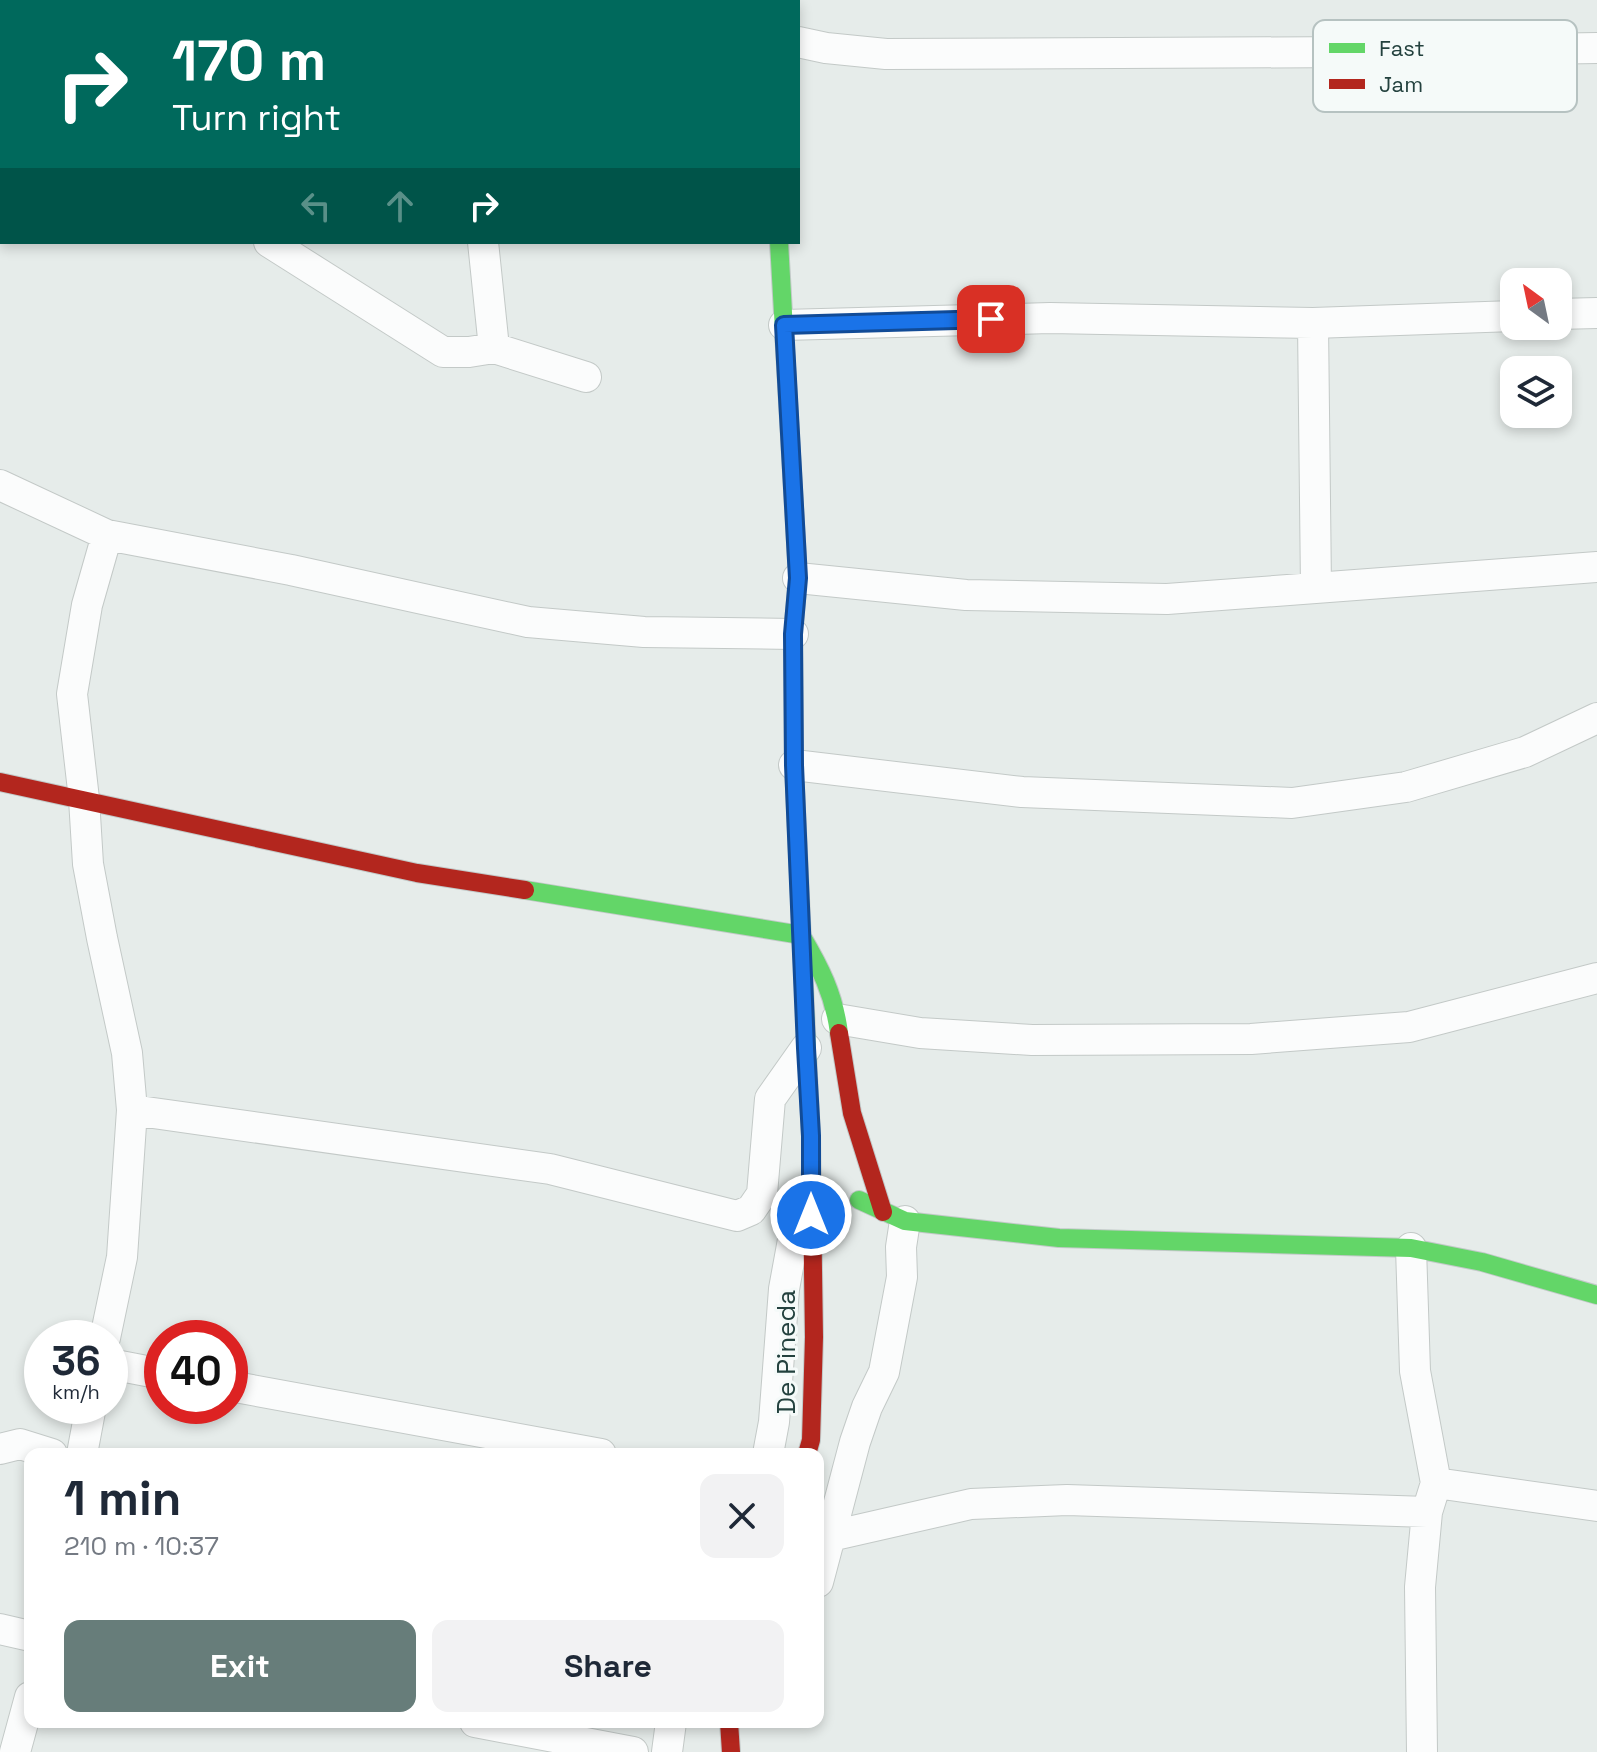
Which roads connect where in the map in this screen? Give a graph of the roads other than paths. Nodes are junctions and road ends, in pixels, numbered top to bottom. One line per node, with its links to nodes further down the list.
1 (800, 42): 4 (street)
2 (1577, 48): 3 (street)
3 (1597, 48)
4 (1313, 52)
5 (272, 244): 13 (street)
6 (483, 244): 13 (street)
7 (779, 244): 12 (street, De Pineda)
8 (1597, 313): 9 (street)
9 (1572, 314)
10 (1500, 316): 11 (street)
11 (1313, 323): 12 (street); 19 (street)
12 (784, 325): 18 (street, De Pineda)
13 (494, 348): 14 (street)
14 (586, 377)
15 (0, 485): 16 (street)
16 (107, 535): 20 (street); 24 (street)
17 (1597, 567): 19 (street)
18 (798, 578): 19 (street); 20 (street, De Pineda)
19 (1316, 588)
20 (793, 634): 22 (street, De Pineda)
21 (1597, 718): 22 (street)
22 (794, 765): 25 (street, De Pineda)
23 (0, 782): 24 (street)
24 (84, 799): 25 (street); 29 (street)
25 (801, 935): 27 (street); 28 (street, De Pineda)
26 (1597, 978): 27 (street)
27 (837, 1019): 34 (street)
28 (806, 1048): 29 (street); 30 (street, De Pineda)
29 (132, 1110): 37 (street)
30 (811, 1136): 31 (street); 33 (street, De Pineda)
31 (829, 1161)
32 (848, 1186): 34 (street)
33 (811, 1215): 43 (street); 44 (street, De Pineda)
34 (894, 1216): 35 (street); 49 (street)
35 (1411, 1248): 36 (street); 46 (street)
36 (1597, 1295)
37 (109, 1320)
38 (248, 1389): 42 (street)
39 (88, 1424): 41 (street)
40 (33, 1448): 45 (street)
41 (83, 1448)
42 (568, 1448)
43 (769, 1448)
44 (809, 1448)
45 (0, 1449)
46 (1436, 1483): 47 (street); 48 (street)
47 (1597, 1506)
48 (1427, 1512): 49 (street); 61 (street)
49 (831, 1536): 50 (street)
50 (824, 1561)
51 (0, 1629): 52 (street)
52 (24, 1635)
53 (24, 1719): 57 (street)
54 (507, 1728): 58 (street)
55 (670, 1728): 59 (street)
56 (729, 1728): 60 (street)
57 (15, 1752)
58 (633, 1752)
59 (667, 1752)
60 (731, 1752)
61 (1422, 1752)

